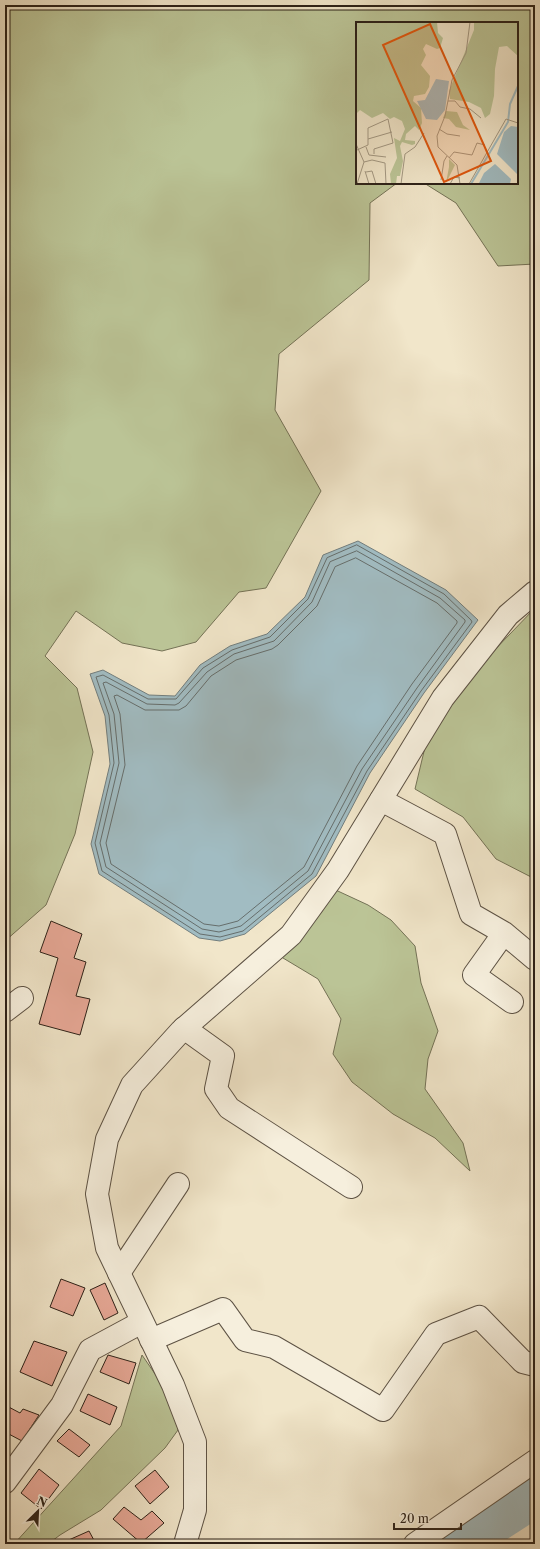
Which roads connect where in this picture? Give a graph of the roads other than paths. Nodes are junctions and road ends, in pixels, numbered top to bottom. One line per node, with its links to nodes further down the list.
1 (535, 592): 2 (street)
2 (381, 800): 3 (street); 6 (street)
3 (504, 933): 4 (street); 5 (street)
4 (535, 959)
5 (512, 1002)
6 (184, 1028): 8 (street); 9 (street)
7 (178, 1184): 9 (street)
8 (350, 1188)
9 (119, 1273): 10 (street)
10 (147, 1331): 11 (street); 13 (street); 14 (street)
11 (535, 1365)
12 (535, 1461): 15 (street)
13 (5, 1482)
14 (185, 1544)
15 (414, 1544)

